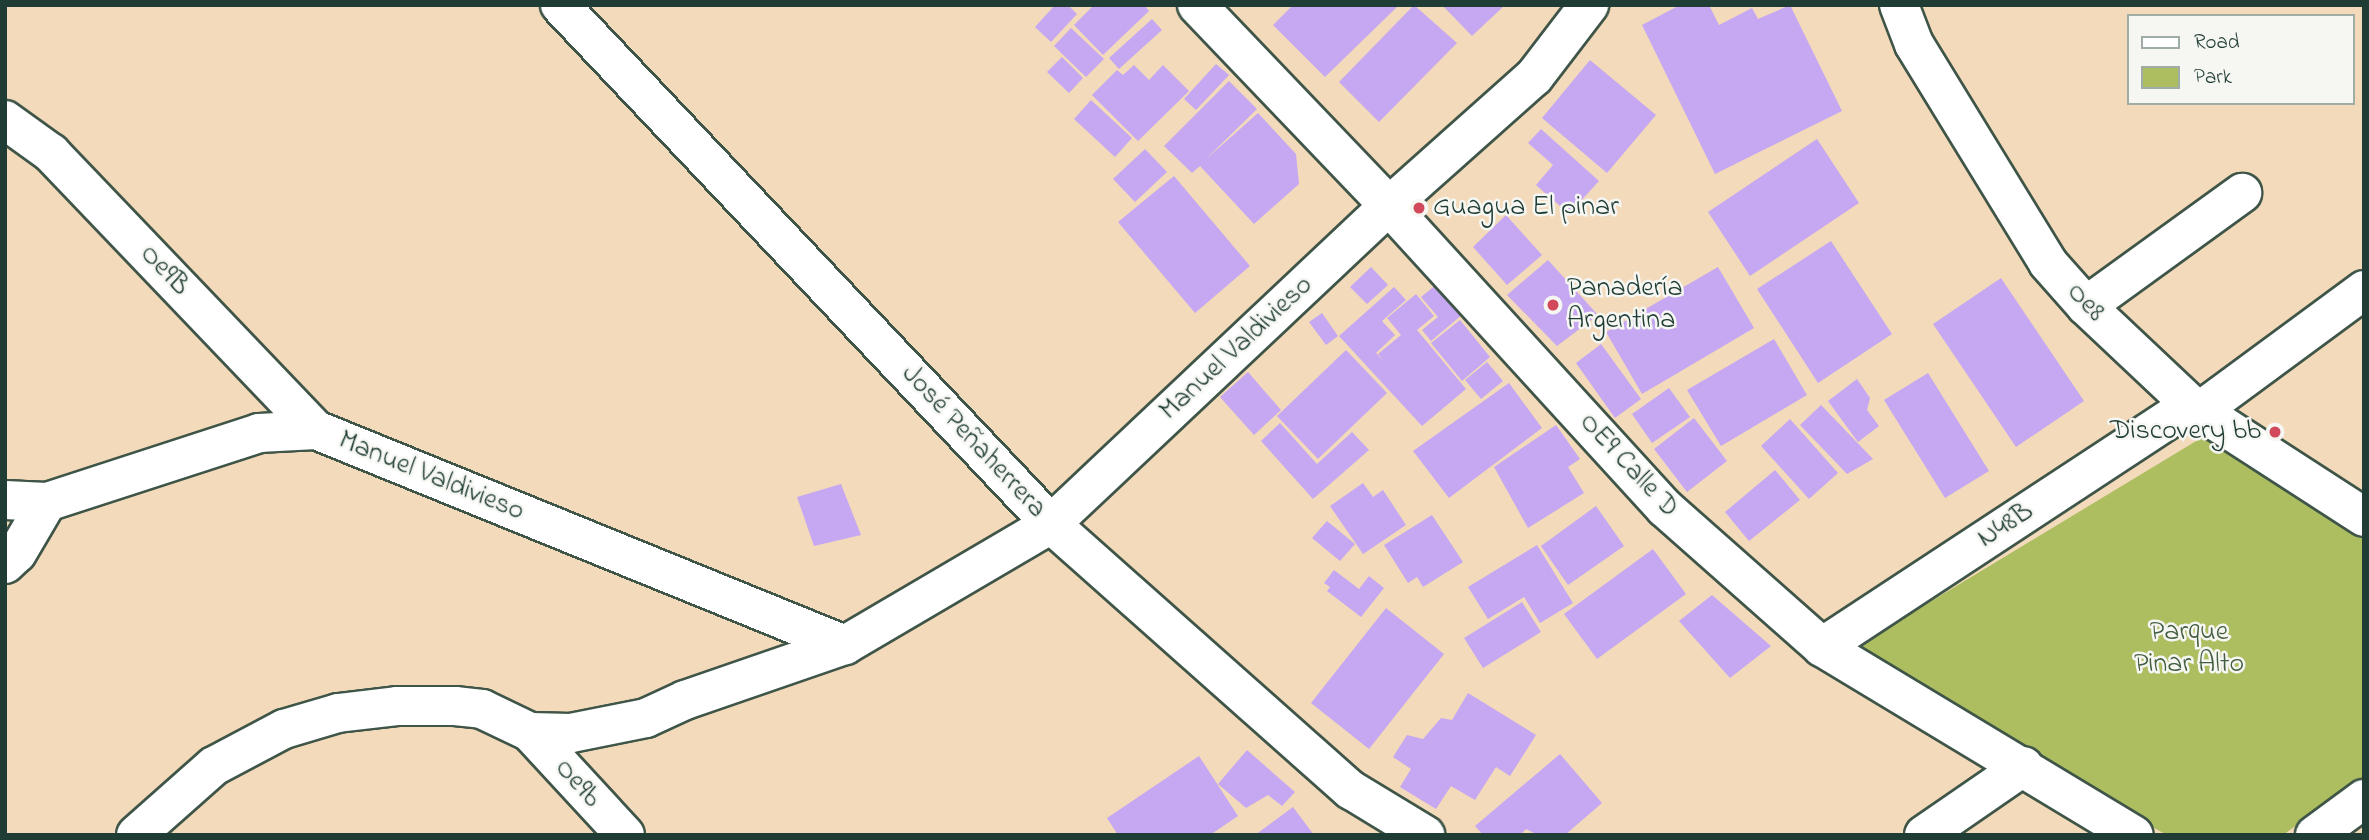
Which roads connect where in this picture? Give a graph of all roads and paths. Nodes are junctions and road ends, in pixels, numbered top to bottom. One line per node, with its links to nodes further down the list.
1 (560, 5): 15 (street, José Peñaherrera)
2 (1197, 5): 7 (street, OE9 Calle D)
3 (1589, 5): 7 (street, Manuel Valdivieso)
4 (1899, 5): 9 (street, Oe8)
5 (5, 120): 11 (street, Oe9B)
6 (2242, 194): 9 (street)
7 (1389, 206): 15 (street, Manuel Valdivieso); 18 (street, OE9 Calle D)
8 (2364, 290): 10 (street, N48B)
9 (2086, 306): 10 (street, Oe8)
10 (2195, 408): 14 (street, Oe8); 18 (street, N48B)
11 (316, 430): 13 (street, Manuel Valdivieso); 17 (street, Manuel Valdivieso)
12 (5, 500): 13 (street, Manuel Valdivieso)
13 (47, 502): 16 (street)
14 (2364, 517)
15 (1051, 524): 17 (street, Manuel Valdivieso); 24 (street, José Peñaherrera)
16 (5, 564)
17 (845, 645): 19 (street, Manuel Valdivieso)
18 (1822, 646): 20 (street, OE9 Calle D)
19 (530, 732): 22 (street); 23 (street, Oe9b)
20 (2024, 766): 25 (street); 26 (street, OE9 Calle D)
21 (2364, 799): 27 (street)
22 (136, 835)
23 (625, 835)
24 (1425, 835)
25 (1924, 835)
26 (2134, 835)
27 (2315, 835)

